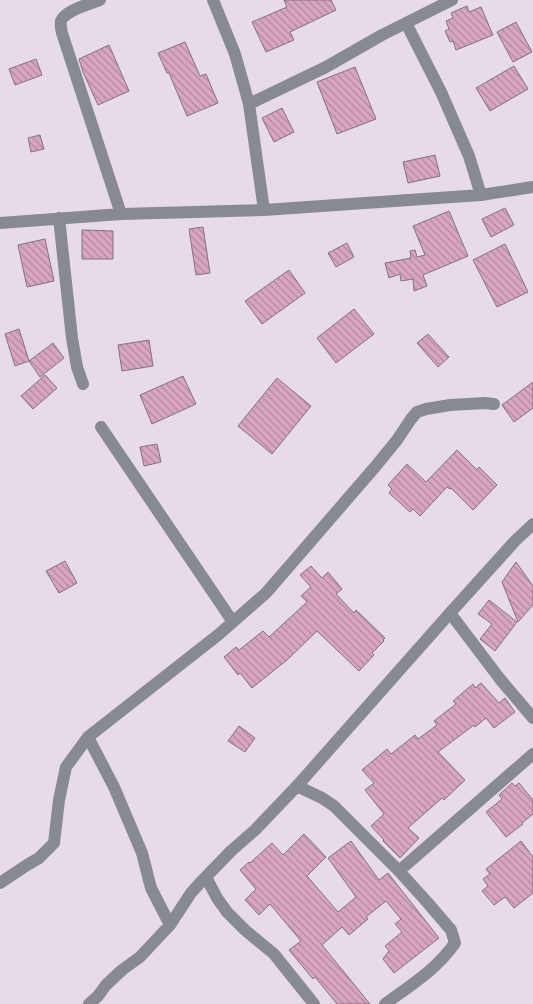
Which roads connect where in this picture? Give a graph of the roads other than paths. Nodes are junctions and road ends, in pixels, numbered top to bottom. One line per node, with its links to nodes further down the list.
1 (100, 0): 9 (street)
2 (213, 0): 5 (street)
3 (452, 0): 4 (street)
4 (406, 23): 5 (street); 7 (street)
5 (249, 104): 8 (street)
6 (533, 187): 7 (street)
7 (481, 195): 8 (street)
8 (264, 210): 9 (street)
9 (121, 214): 10 (street)
10 (59, 218): 11 (street); 12 (street)
11 (0, 223)
12 (83, 384)
13 (494, 404): 17 (street)
14 (101, 427): 17 (street)
15 (533, 524): 16 (street)
16 (450, 613): 18 (street); 21 (street)
17 (233, 622): 19 (street)
18 (533, 718)
19 (88, 737): 24 (street); 25 (street)
20 (533, 754): 22 (street)
21 (297, 786): 22 (street); 23 (street)
22 (400, 871): 28 (street)
23 (206, 877): 25 (street); 27 (street)
24 (0, 884)
25 (170, 925): 26 (street)
26 (88, 1004)
27 (314, 1004)
28 (385, 1004)

